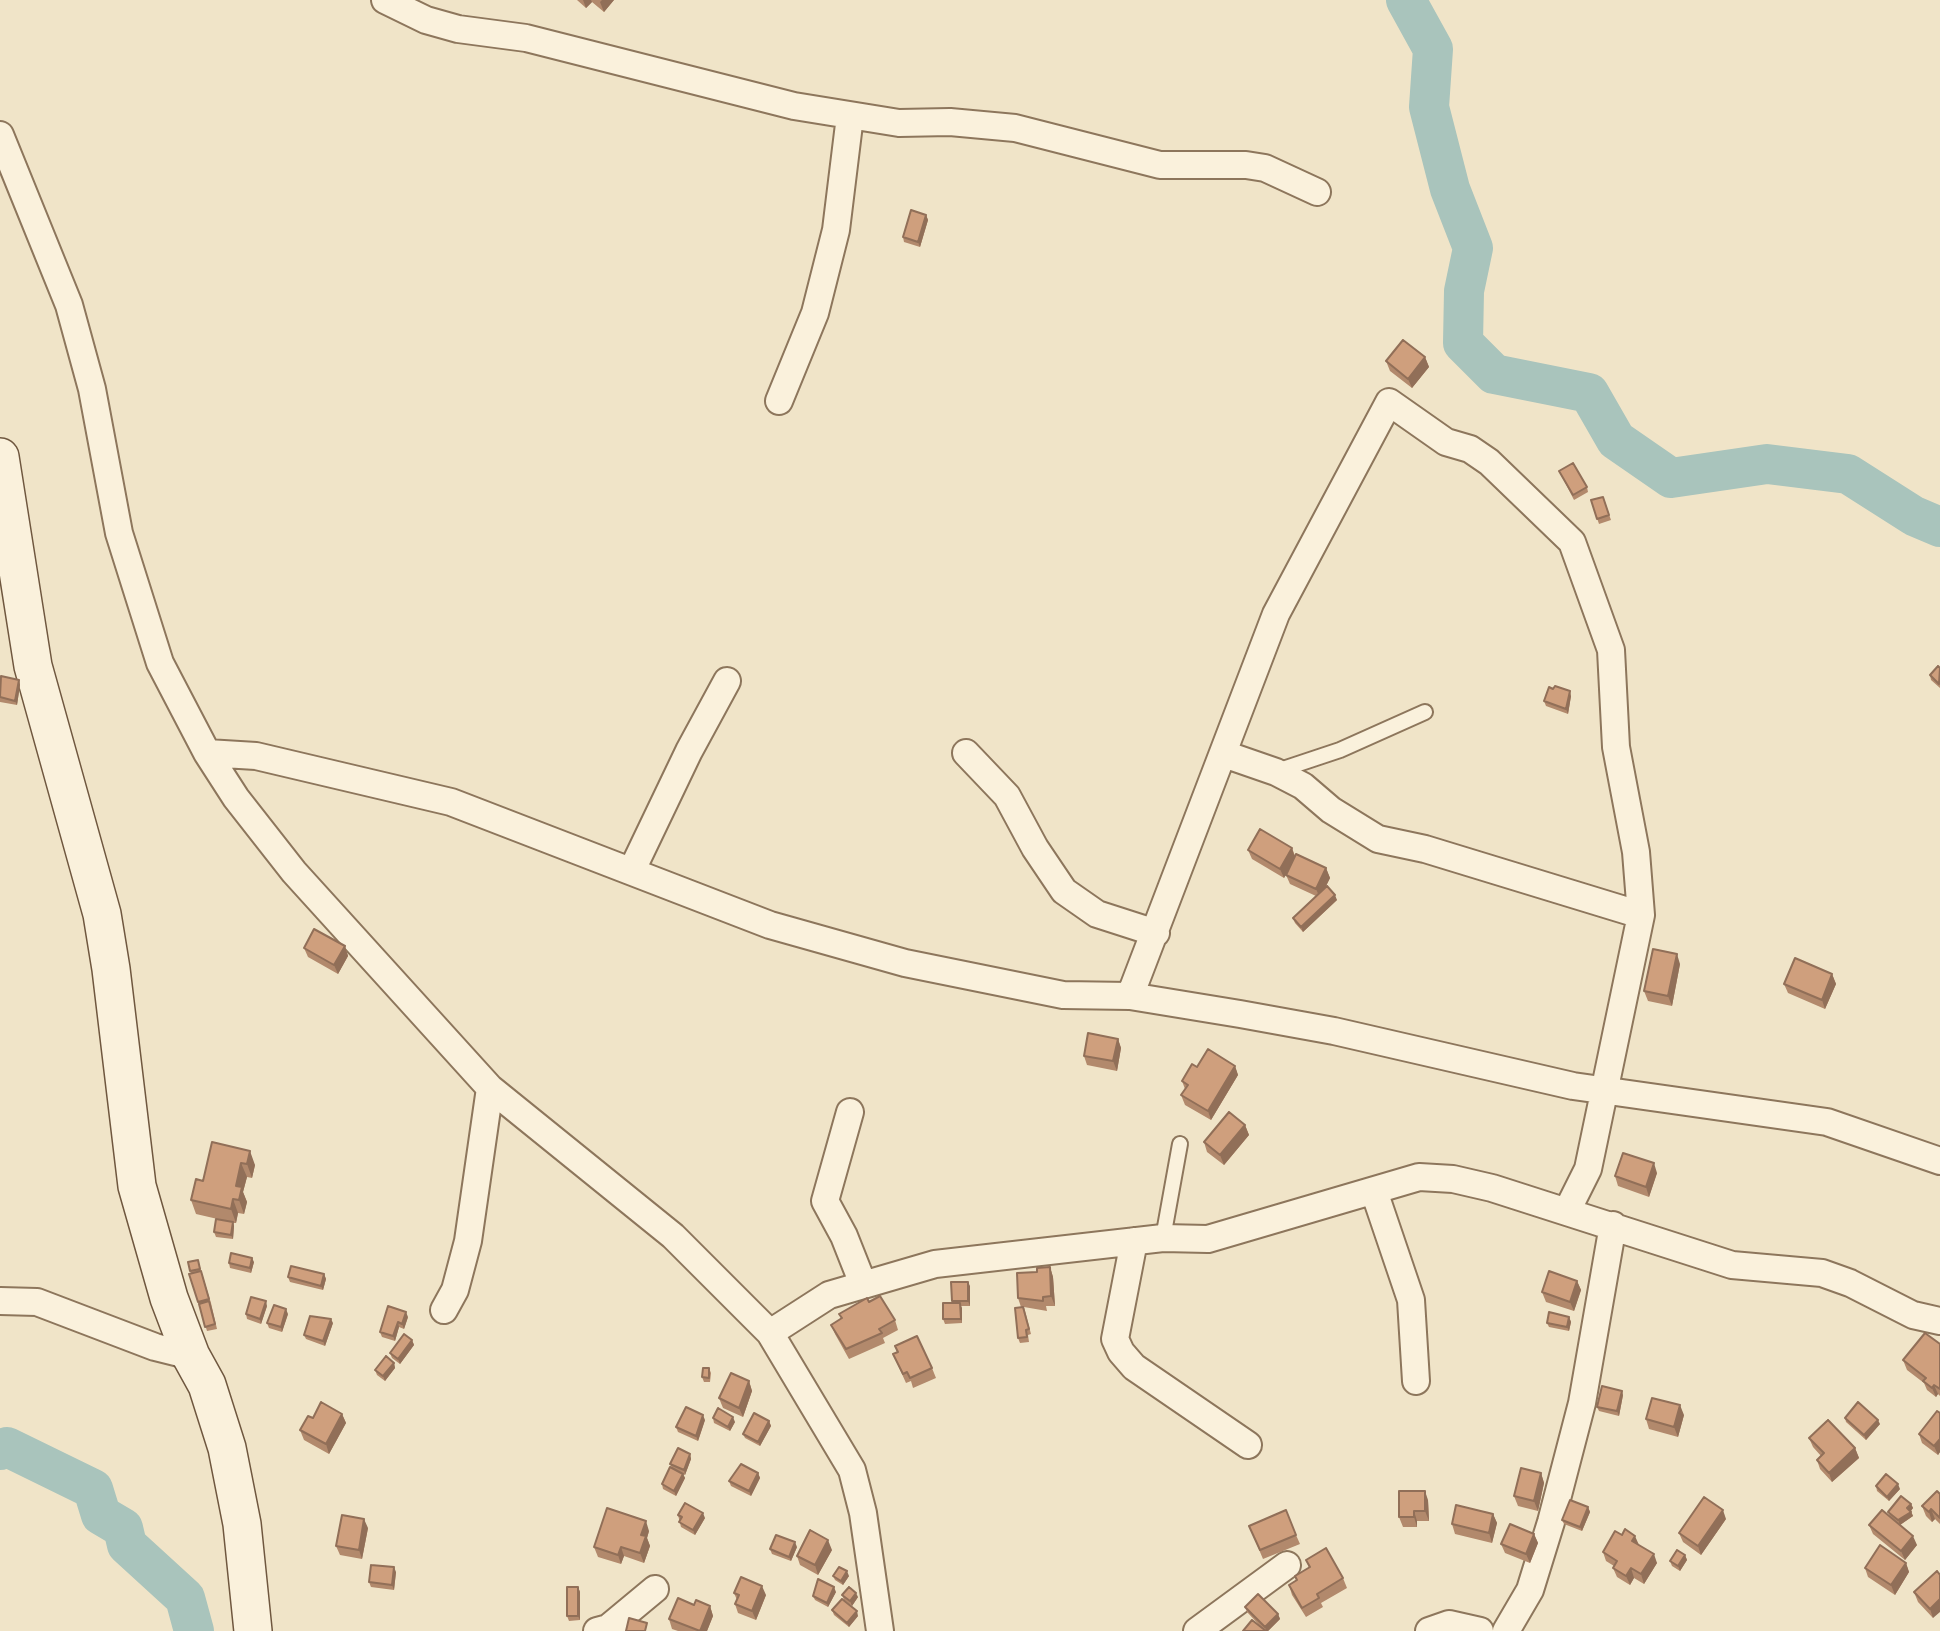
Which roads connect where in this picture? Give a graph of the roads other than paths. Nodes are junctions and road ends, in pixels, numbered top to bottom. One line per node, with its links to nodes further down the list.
1 (385, 0): 2 (street)
2 (850, 116): 4 (street); 5 (street)
3 (0, 135): 9 (street)
4 (1317, 192)
5 (779, 401)
6 (0, 465): 32 (street)
7 (727, 681): 13 (street)
8 (1425, 712): 12 (lane)
9 (207, 753): 13 (street); 17 (street)
10 (966, 753): 15 (street)
11 (1223, 754): 12 (street); 14 (street); 15 (street)
12 (1276, 772): 14 (street)
13 (632, 870): 16 (street)
14 (1641, 915): 18 (street)
15 (1156, 933): 16 (street)
16 (1130, 996): 18 (street)
17 (490, 1088): 29 (street); 31 (street)
18 (1604, 1090): 21 (street); 23 (street)
19 (850, 1112): 27 (street)
20 (1180, 1143): 25 (lane)
21 (1940, 1161)
22 (1374, 1191): 23 (street); 25 (street); 33 (street)
23 (1567, 1211): 24 (street)
24 (1613, 1225): 30 (street); 43 (street)
25 (1163, 1238): 26 (street)
26 (1133, 1241): 27 (street); 34 (street)
27 (863, 1284): 31 (street)
28 (0, 1301): 32 (street)
29 (444, 1310)
30 (1940, 1321)
31 (770, 1333): 39 (street)
32 (191, 1356): 37 (street)
33 (1416, 1381)
34 (1248, 1445)
35 (1287, 1565): 40 (street)
36 (656, 1589): 38 (street)
37 (253, 1631)
38 (597, 1631)
39 (880, 1631)
40 (1197, 1631)
41 (1429, 1631): 42 (street)
42 (1479, 1631)
43 (1506, 1631)

